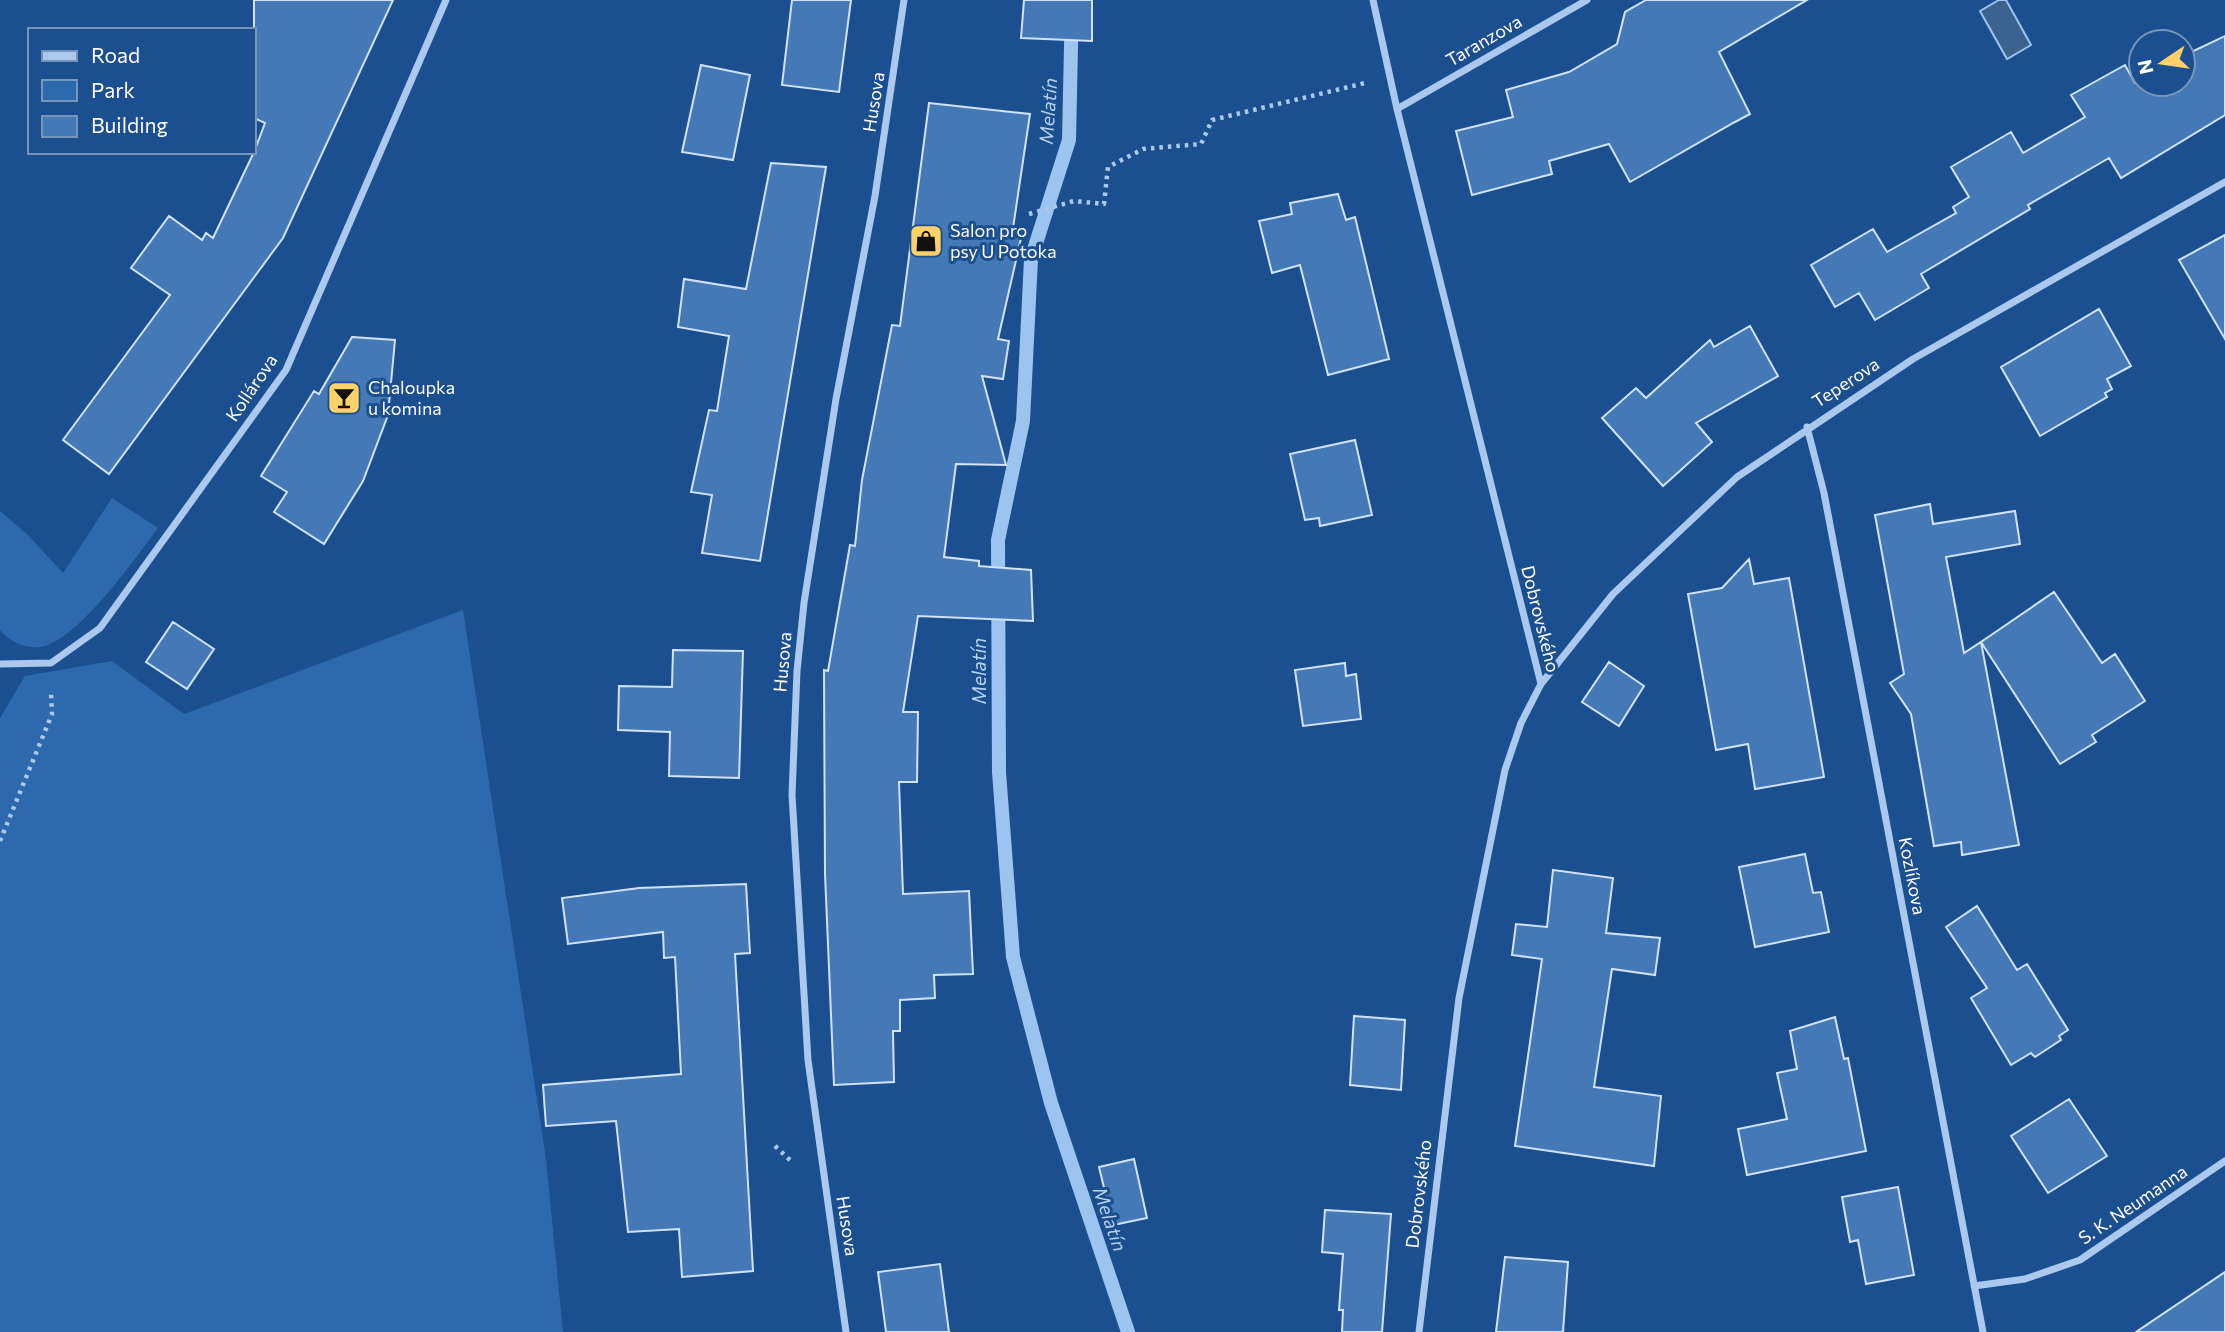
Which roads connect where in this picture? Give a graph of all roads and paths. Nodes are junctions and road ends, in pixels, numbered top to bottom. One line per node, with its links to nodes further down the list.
1 (446, 0): 10 (street, Kollárova)
2 (904, 0): 16 (street, Husova)
3 (1373, 0): 5 (street, Dobrovského)
4 (1587, 0): 6 (street, Taranzova)
5 (1390, 77): 6 (street, Dobrovského); 8 (path)
6 (1397, 109): 12 (street, Dobrovského)
7 (2225, 182): 9 (street, Teperova)
8 (1029, 214)
9 (1807, 427): 12 (street, Teperova); 15 (street, Kozlíkova)
10 (51, 663): 11 (street); 13 (path)
11 (0, 664)
12 (1541, 684): 17 (street, Dobrovského)
13 (0, 841)
14 (2225, 1161): 15 (street, S. K. Neumanna)
15 (1974, 1286): 18 (street, Kozlíkova)
16 (846, 1332)
17 (1419, 1332)
18 (1983, 1332)

